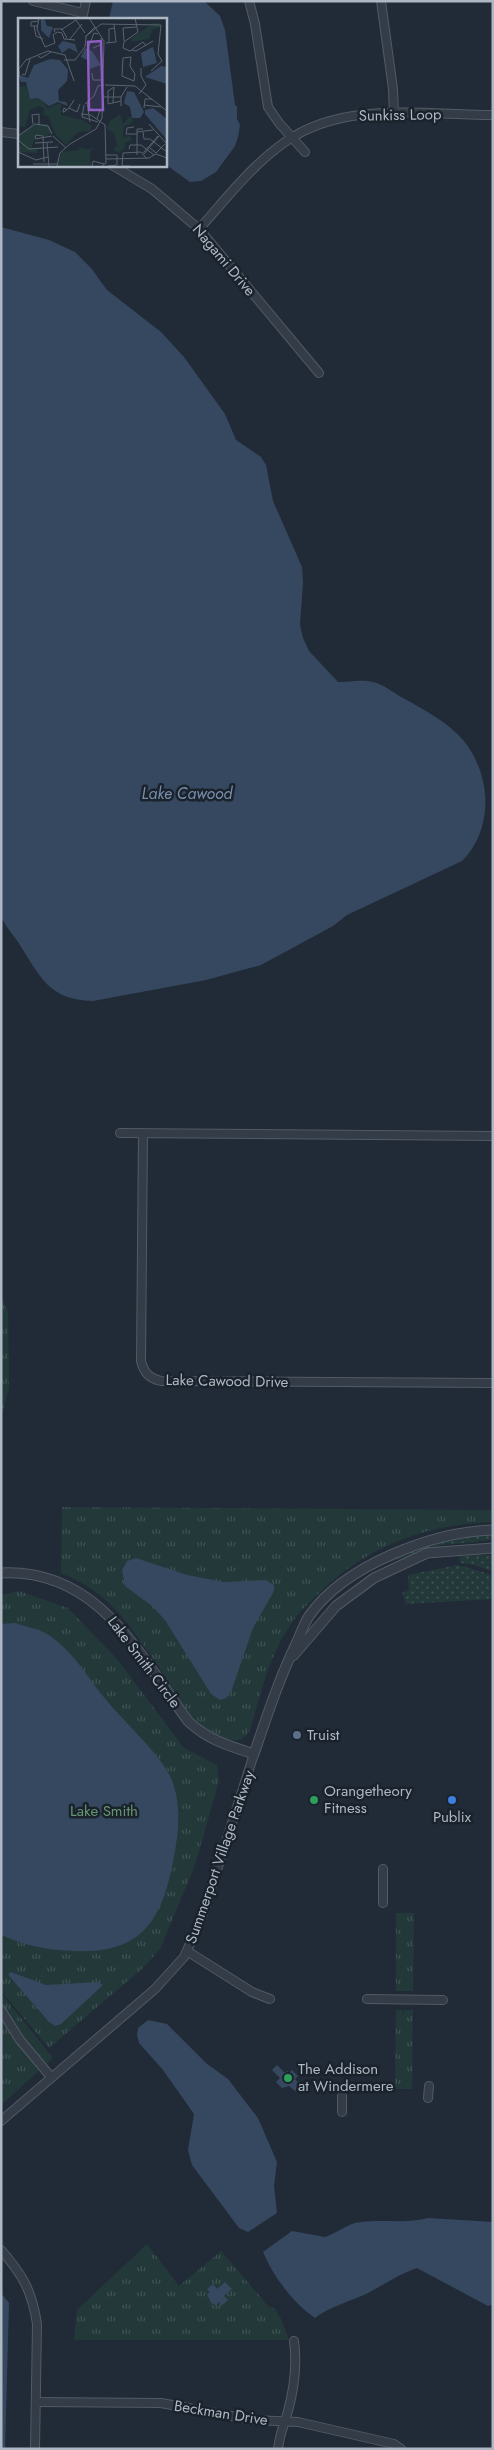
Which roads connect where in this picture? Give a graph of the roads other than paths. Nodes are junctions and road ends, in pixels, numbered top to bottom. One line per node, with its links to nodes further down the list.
1 (34, 1): 5 (street)
2 (86, 1): 5 (street)
3 (249, 1): 10 (street)
4 (382, 1): 6 (street)
5 (82, 16)
6 (394, 114): 7 (street, Sunkiss Loop); 10 (street, Sunkiss Loop)
7 (493, 115)
8 (1, 132): 9 (street)
9 (18, 134)
10 (292, 137): 11 (street); 13 (street, Sunkiss Loop)
11 (305, 152)
12 (114, 166): 13 (street, Nagami Drive)
13 (199, 228): 14 (street, Nagami Drive)
14 (319, 373)
15 (120, 1133): 16 (street)
16 (143, 1133): 17 (street); 18 (street, Lake Cawood Drive)
17 (493, 1136)
18 (493, 1383)
19 (493, 1530): 21 (street, Summerport Village Parkway)
20 (493, 1548): 23 (street, Summerport Village Parkway)
21 (366, 1567): 23 (street); 24 (street, Summerport Village Parkway)
22 (1, 1573): 25 (street, Lake Smith Circle)
23 (374, 1578): 24 (street, Summerport Village Parkway)
24 (286, 1665): 25 (street, Summerport Village Parkway)
25 (254, 1754): 28 (street, Summerport Village Parkway)
26 (383, 1869): 27 (street)
27 (383, 1902)
28 (187, 1951): 29 (street); 33 (street, Summerport Village Parkway)
29 (270, 1999)
30 (367, 1999): 31 (street)
31 (443, 2000)
32 (1, 2010): 33 (street)
33 (51, 2078): 38 (street, Summerport Village Parkway)
34 (428, 2086): 36 (street)
35 (342, 2096): 37 (street)
36 (428, 2098)
37 (342, 2112)
38 (1, 2121)
39 (1, 2250): 41 (street)
40 (294, 2341): 42 (street)
41 (36, 2402): 42 (street, Beckman Drive); 43 (street)
42 (284, 2421): 44 (street); 45 (street, Beckman Drive)
43 (35, 2449)
44 (278, 2449)
45 (401, 2449)

